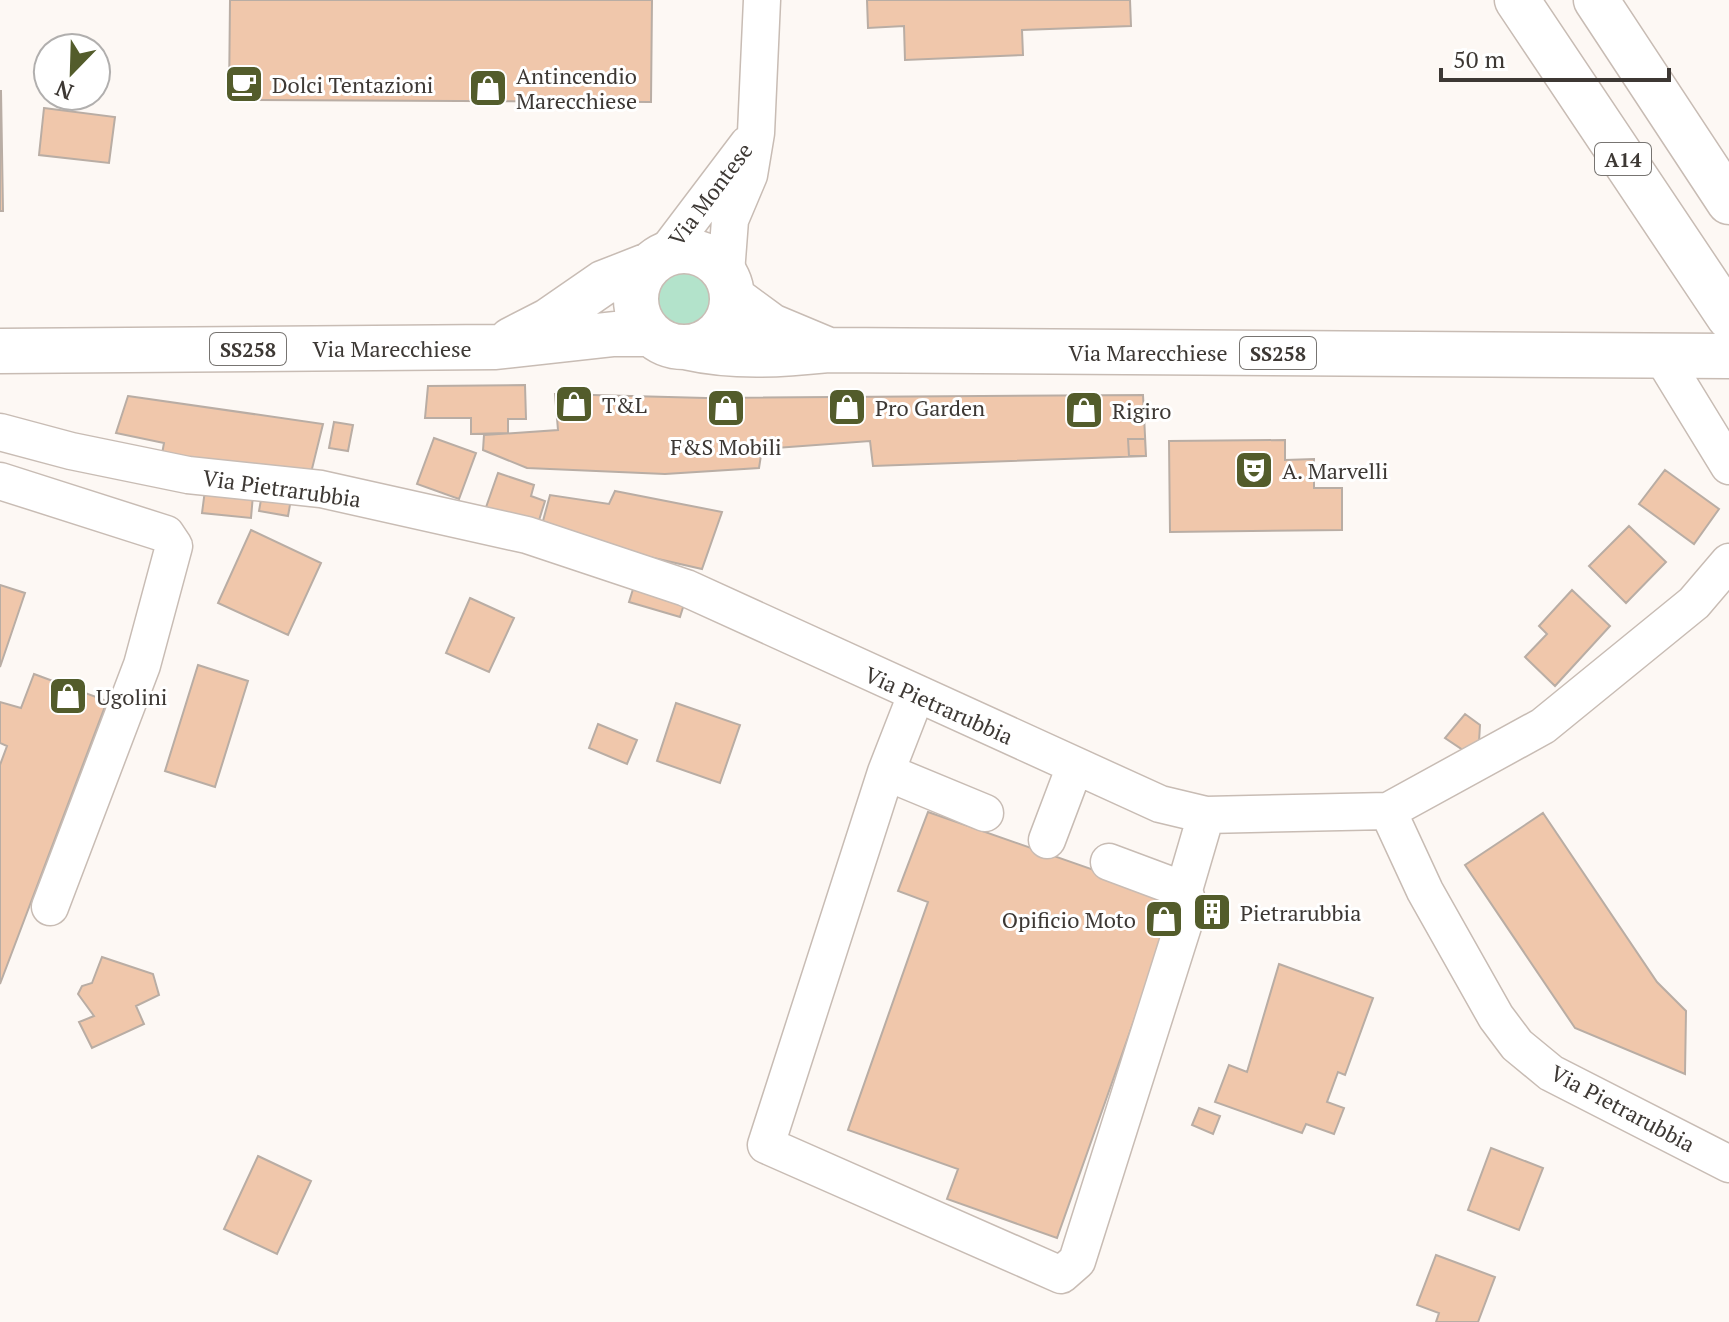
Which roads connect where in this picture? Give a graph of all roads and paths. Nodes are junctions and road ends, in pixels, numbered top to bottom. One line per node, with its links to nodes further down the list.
1 (762, 0): 4 (street, Via Montese)
2 (1517, 0): 8 (main road, A14)
3 (1596, 0): 5 (main road, A14)
4 (756, 133): 6 (street, Via Montese); 7 (street, Via Montese)
5 (1729, 202)
6 (656, 260): 7 (main road, Via Marecchiese / SS258); 9 (main road); 10 (main road, Via Marecchiese / SS258)
7 (729, 285): 9 (main road, Via Marecchiese / SS258); 11 (main road, Via Marecchiese / SS258)
8 (1729, 317)
9 (668, 341): 10 (main road, Via Marecchiese / SS258); 11 (main road, Via Marecchiese / SS258)
10 (496, 347): 12 (main road, Via Marecchiese / SS258)
11 (828, 350): 13 (main road, Via Marecchiese / SS258)
12 (0, 351)
13 (1661, 355): 14 (main road, Via Marecchiese / SS258); 16 (street)
14 (1729, 356)
15 (0, 432): 19 (street, Via Pietrarubbia)
16 (1729, 466)
17 (0, 481): 28 (street)
18 (1729, 562): 22 (street)
19 (916, 695): 20 (street, Via Pietrarubbia); 21 (street)
20 (1075, 766): 24 (street, Via Pietrarubbia); 25 (street)
21 (886, 772): 23 (street); 27 (street)
22 (1388, 811): 24 (street, Via Pietrarubbia); 29 (street, Via Pietrarubbia)
23 (985, 813)
24 (1206, 815): 27 (street)
25 (1047, 840)
26 (1109, 862): 27 (street)
27 (1184, 890)
28 (50, 907)
29 (1729, 1164)

